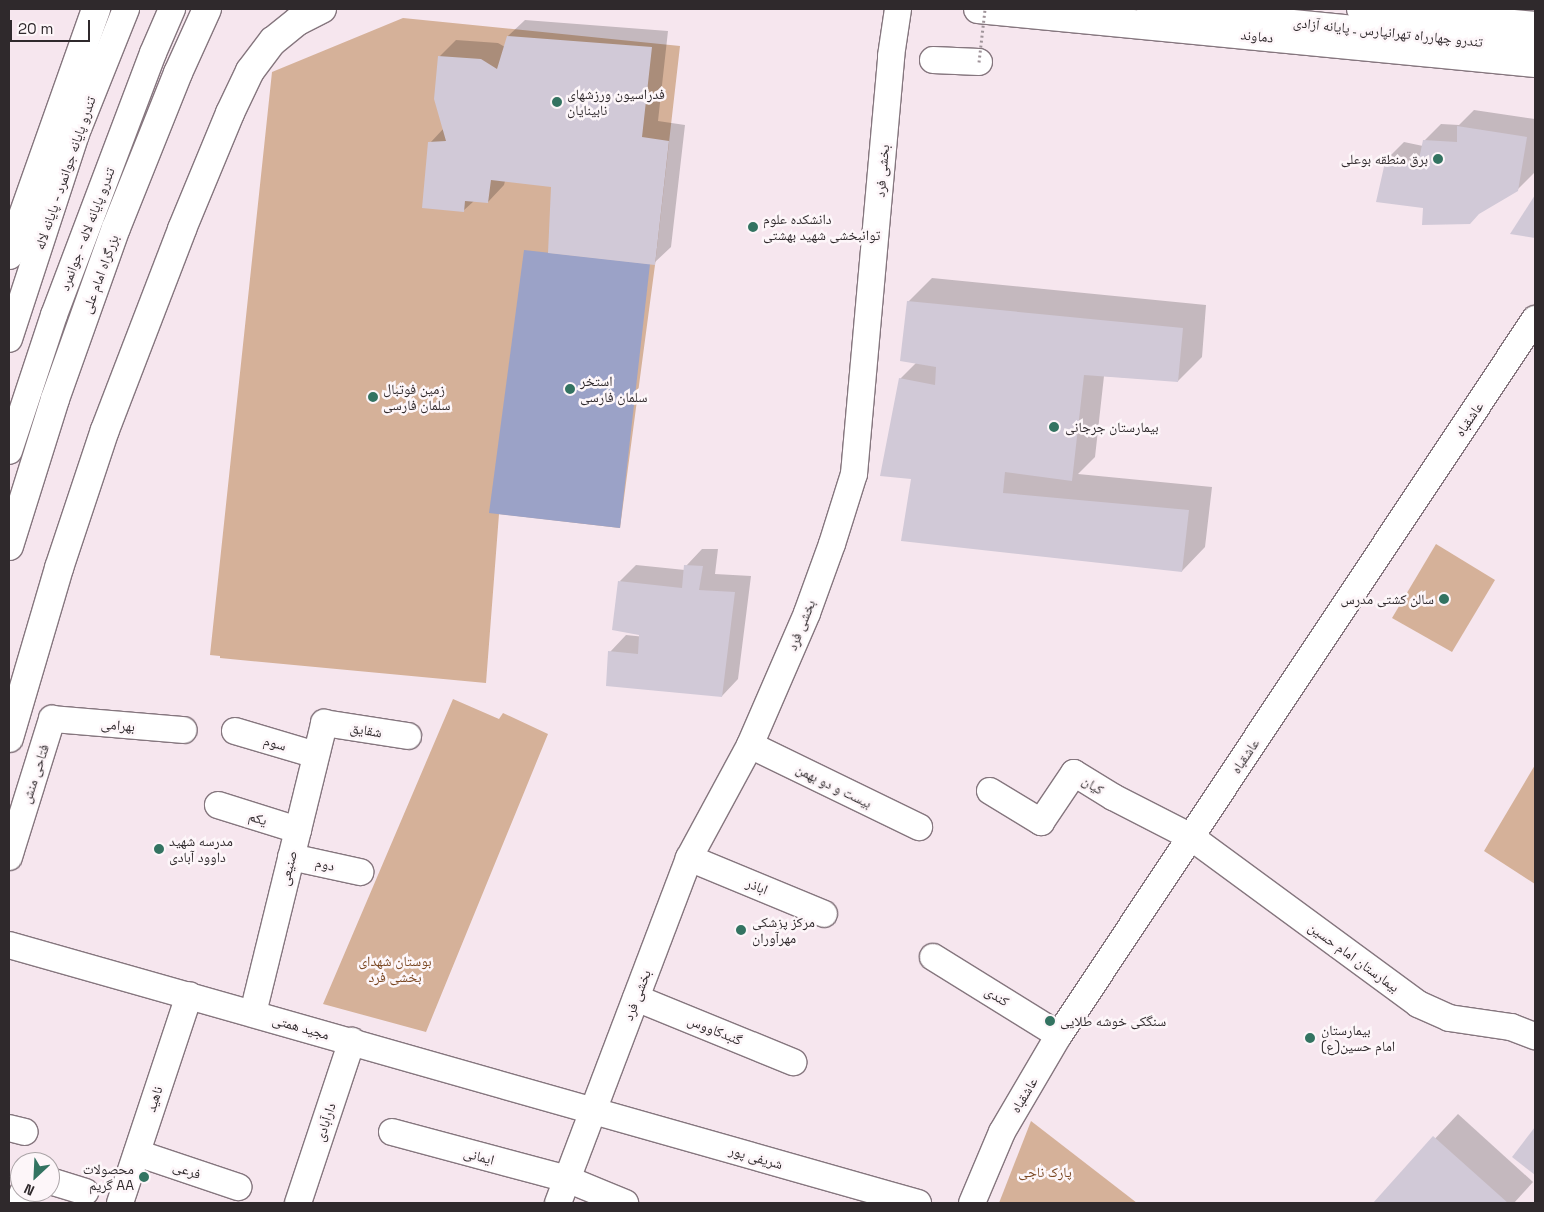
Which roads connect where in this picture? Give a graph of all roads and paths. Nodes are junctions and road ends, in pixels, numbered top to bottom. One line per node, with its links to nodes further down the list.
1 (96, 9): 16 (main road)
2 (126, 9): 18 (street, تندرو پایانه جوانمرد - پایانه لاله)
3 (172, 9): 19 (street, تندرو پایانه لاله - جوانمرد)
4 (207, 9): 20 (main road, بزرگراه امام علی)
5 (322, 9): 26 (main road)
6 (898, 9): 27 (street, بخشی فرد)
7 (978, 9): 15 (main road, دماوند)
8 (985, 9): 14 (path, bridge)
9 (1150, 9): 12 (street, تندرو چهارراه تهرانپارس ـ پایانه آزادی)
10 (1360, 9): 11 (street)
11 (1535, 25)
12 (1535, 47)
13 (933, 60): 14 (street)
14 (979, 62)
15 (1535, 64)
16 (9, 255)
17 (1535, 319): 33 (street, عاشقباه)
18 (9, 339)
19 (9, 451)
20 (9, 546)
21 (52, 719): 23 (street, بهرامی); 34 (street, فتاحی منش)
22 (324, 723): 25 (street, شقایق); 28 (street, صنیعی)
23 (184, 730)
24 (235, 732): 28 (street, سوم)
25 (408, 736)
26 (9, 738)
27 (750, 745): 31 (street, بیست و دو بهمن); 36 (street, بخشی فرد)
28 (316, 755): 32 (street, صنیعی)
29 (990, 791): 33 (street, کیان)
30 (218, 805): 32 (street, یکم)
31 (919, 827)
32 (298, 830): 35 (street, صنیعی)
33 (1191, 837): 44 (street, عاشقباه); 45 (street, بیمارستان امام حسین)
34 (9, 857)
35 (291, 857): 37 (street, دوم); 43 (street, صنیعی)
36 (689, 858): 38 (street, اباذر); 42 (street, بخشی فرد)
37 (360, 872)
38 (824, 914)
39 (9, 945): 41 (street, مجید همتی)
40 (933, 957): 44 (street, کندی)
41 (189, 995): 43 (street, مجید همتی); 50 (street, ناهید)
42 (636, 998): 47 (street, گنبدکاووس); 48 (street, بخشی فرد)
43 (253, 1013): 46 (street, مجید همتی)
44 (1059, 1035): 59 (street, عاشقباه)
45 (1535, 1036)
46 (352, 1041): 48 (street, مجید همتی); 56 (street, دارآبادی)
47 (793, 1062)
48 (594, 1110): 53 (street, بخشی فرد); 58 (street, شریفی پور)
49 (392, 1132): 53 (street, ایمانی)
50 (137, 1153): 52 (street, فرعی); 55 (street, ناهید)
51 (60, 1184): 54 (street)
52 (238, 1187)
53 (562, 1191): 57 (street, ایمانی)
54 (85, 1192)
55 (120, 1203)
56 (298, 1203)
57 (625, 1203)
58 (918, 1203)
59 (972, 1203)

